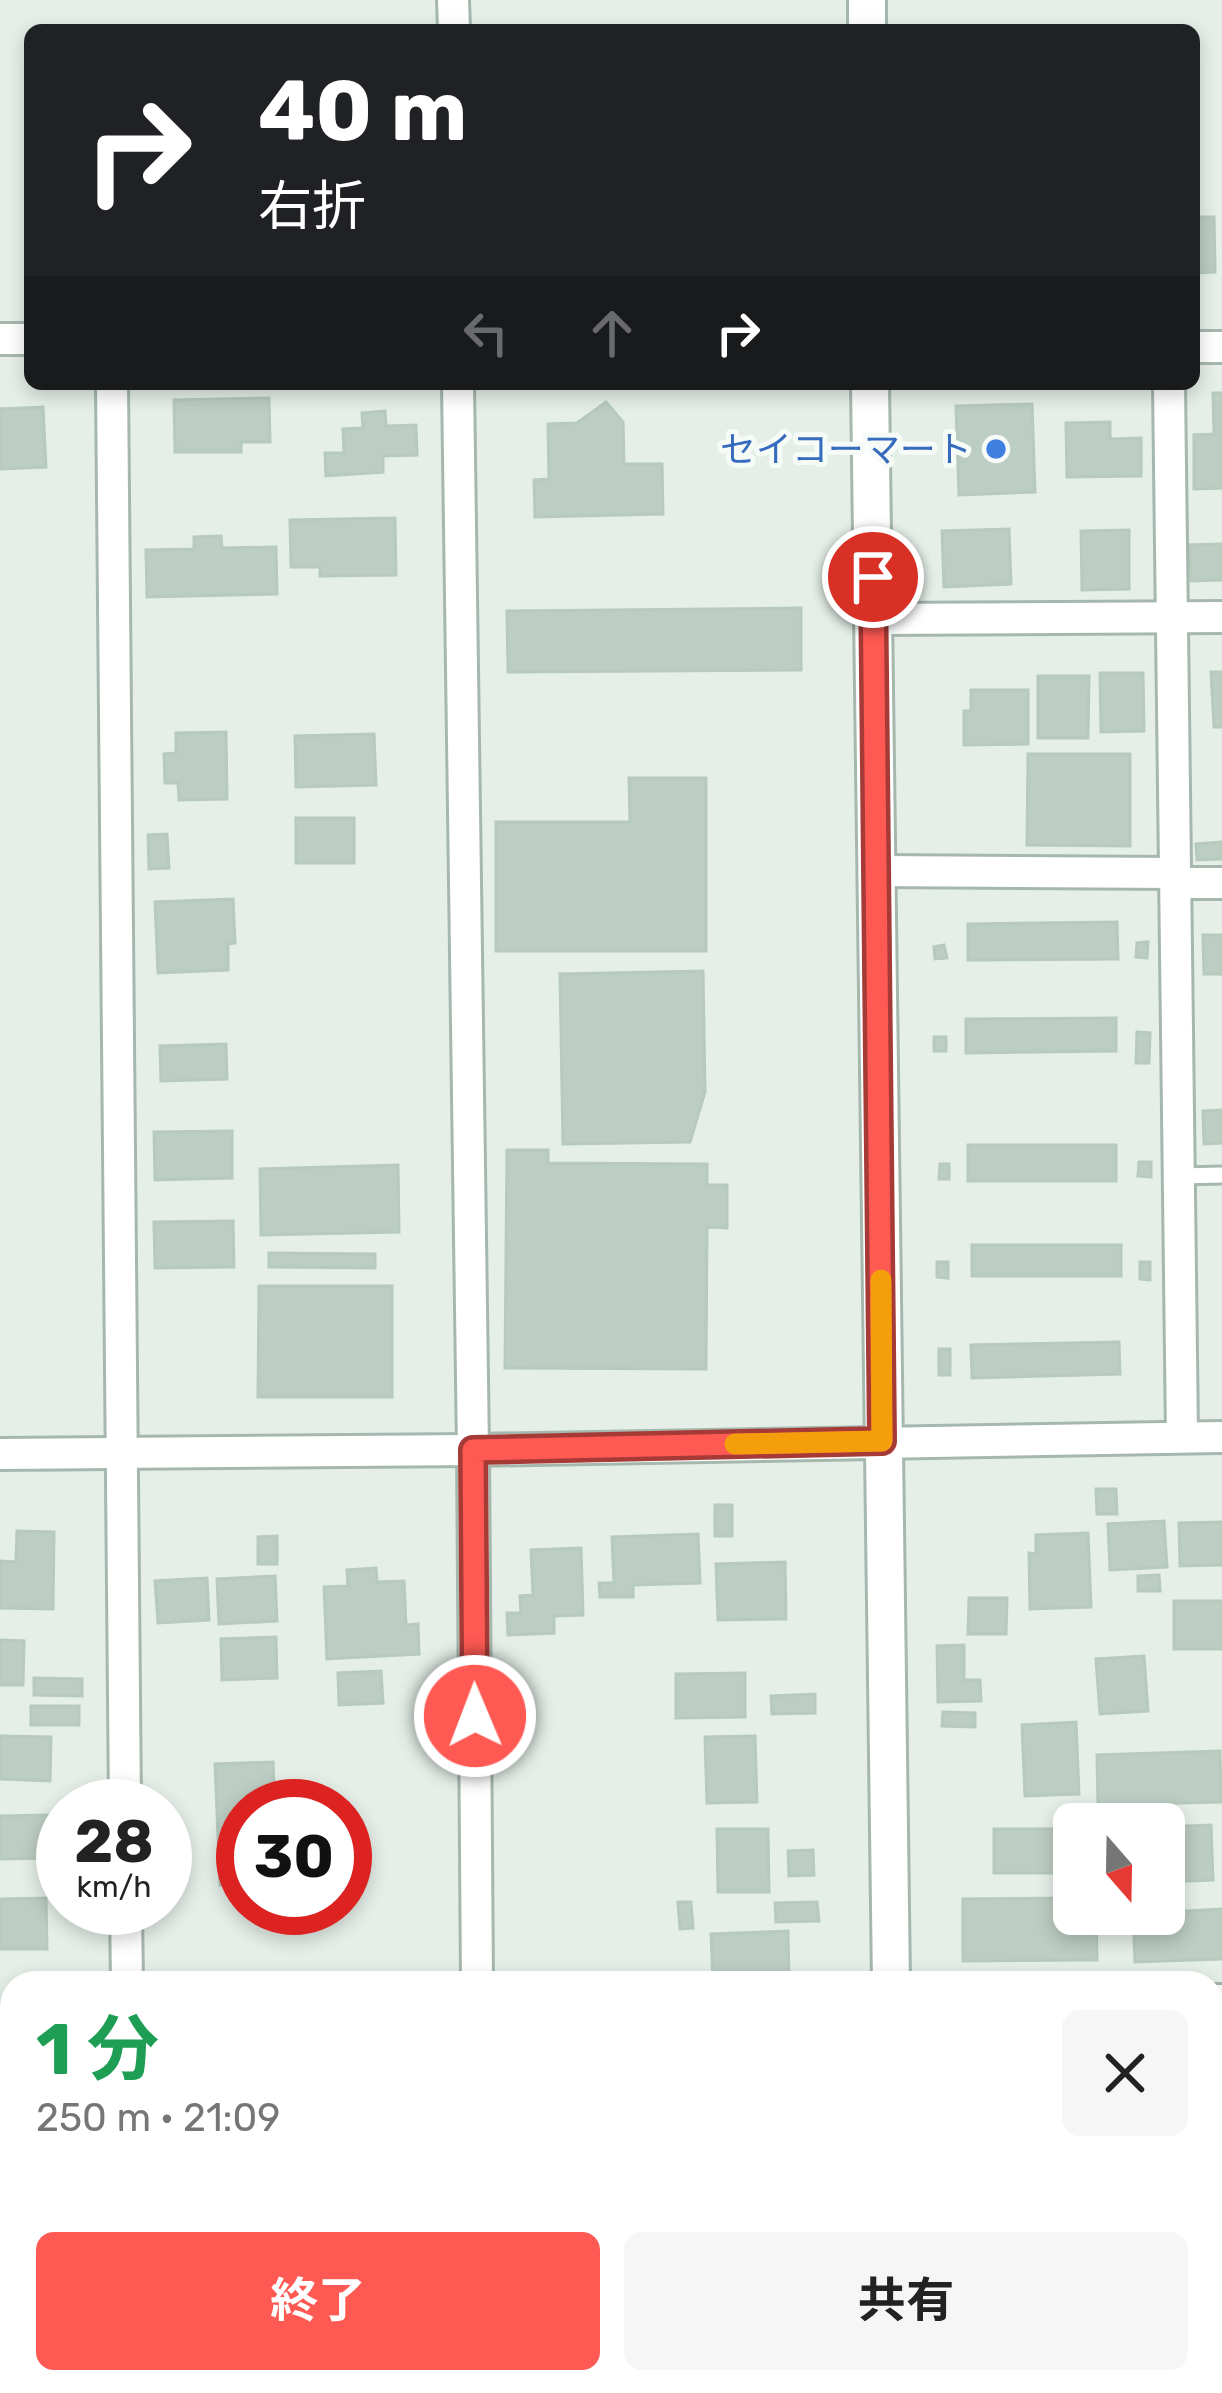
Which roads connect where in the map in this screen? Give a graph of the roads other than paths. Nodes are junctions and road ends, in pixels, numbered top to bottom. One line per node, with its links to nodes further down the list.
1 (112, 390): 18 (street)
2 (458, 390): 16 (street)
3 (870, 390): 7 (street)
4 (1169, 390): 6 (street)
5 (1222, 617): 6 (street)
6 (1172, 618): 7 (street); 9 (street)
7 (874, 619): 8 (street)
8 (878, 871): 9 (street); 15 (street)
9 (1176, 878): 10 (street); 12 (street)
10 (1222, 883)
11 (1222, 1175): 12 (lane)
12 (1179, 1176): 13 (street)
13 (1182, 1436): 14 (street); 15 (street)
14 (1222, 1437)
15 (882, 1441): 16 (street); 23 (street)
16 (473, 1450): 18 (street); 22 (street)
17 (0, 1454): 18 (street)
18 (121, 1454): 19 (street)
19 (124, 1779)
20 (126, 1935): 21 (street)
21 (127, 1971)
22 (477, 1971)
23 (891, 1971)

